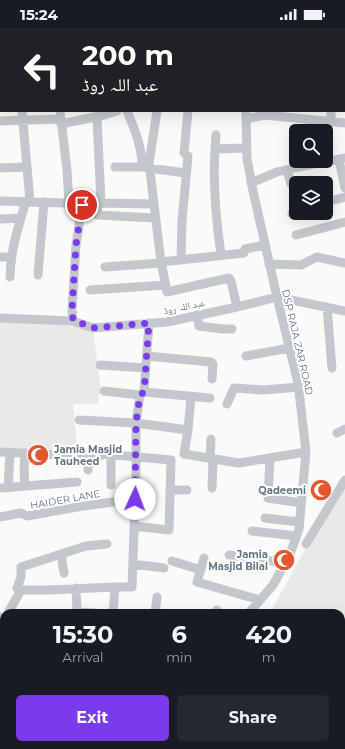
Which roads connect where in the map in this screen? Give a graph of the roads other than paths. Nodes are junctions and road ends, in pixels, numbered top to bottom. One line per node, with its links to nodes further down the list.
1 (111, 112): 7 (street)
2 (127, 112): 21 (street)
3 (157, 112): 21 (street)
4 (188, 112): 23 (street)
5 (331, 112): 12 (street)
6 (245, 113): 9 (street); 15 (street, DSP RAJA ZAR ROAD)
7 (101, 114): 10 (street); 34 (street)
8 (22, 115): 10 (street); 11 (street); 18 (street)
9 (304, 115): 12 (street)
10 (61, 118): 33 (street)
11 (0, 120)
12 (331, 122): 13 (street)
13 (345, 123)
14 (216, 134): 16 (street)
15 (246, 148): 16 (street); 26 (street, DSP RAJA ZAR ROAD)
16 (215, 149): 43 (street)
17 (342, 159): 22 (street); 27 (street)
18 (27, 167): 20 (street); 31 (street)
19 (115, 167): 21 (street)
20 (0, 168)
21 (146, 168): 23 (street); 35 (street)
22 (286, 170): 24 (street); 26 (street)
23 (185, 173): 46 (street)
24 (289, 178)
25 (275, 180): 26 (street)
26 (253, 182): 42 (street, DSP RAJA ZAR ROAD)
27 (345, 188)
28 (345, 197): 29 (street)
29 (333, 200)
30 (0, 201): 31 (street)
31 (28, 201): 32 (street); 37 (street)
32 (44, 202): 33 (street); 51 (street)
33 (69, 204): 36 (street)
34 (100, 204): 35 (street); 36 (street); 38 (street)
35 (154, 204): 38 (street)
36 (82, 205): 61 (street)
37 (21, 218): 39 (street); 44 (street)
38 (155, 218): 47 (street)
39 (0, 219)
40 (345, 222): 41 (street)
41 (296, 235)
42 (265, 245): 43 (street); 49 (street, DSP RAJA ZAR ROAD)
43 (221, 254): 46 (street)
44 (11, 257): 45 (street); 52 (street)
45 (0, 258)
46 (181, 259): 47 (street)
47 (161, 263): 50 (street); 53 (street)
48 (345, 263): 49 (street)
49 (269, 264): 55 (street, DSP RAJA ZAR ROAD)
50 (105, 267)
51 (38, 275)
52 (10, 277)
53 (166, 285): 54 (street); 56 (street)
54 (90, 290)
55 (277, 297): 56 (street, عبد اللہ روڈ); 57 (street); 64 (street, DSP RAJA ZAR ROAD)
56 (237, 307): 59 (street, عبد اللہ روڈ)
57 (327, 307): 58 (street); 69 (street)
58 (345, 312)
59 (197, 315): 62 (street, عبد اللہ روڈ); 63 (street)
60 (0, 318): 61 (street, عبد اللہ روڈ)
61 (73, 320): 62 (street, عبد اللہ روڈ)
62 (149, 323): 65 (street)
63 (232, 329)
64 (289, 348): 66 (street); 71 (street, DSP RAJA ZAR ROAD)
65 (147, 356): 68 (street); 70 (street)
66 (246, 356)
67 (100, 366): 68 (street)
68 (146, 368): 73 (street)
69 (332, 368)
70 (212, 379)
71 (299, 387): 76 (street); 82 (street, DSP RAJA ZAR ROAD)
72 (104, 391): 73 (street)
73 (142, 393): 74 (street); 78 (street)
74 (191, 396): 75 (street); 79 (street)
75 (210, 398)
76 (227, 404)
77 (79, 420): 78 (street)
78 (136, 423): 79 (street); 87 (street)
79 (188, 430): 89 (street)
80 (211, 439): 89 (street)
81 (0, 452): 83 (street)
82 (306, 452): 88 (street); 100 (street, DSP RAJA ZAR ROAD)
83 (10, 453): 84 (street); 95 (street)
84 (25, 453): 86 (street); 94 (street)
85 (111, 455): 86 (street); 87 (street); 93 (street)
86 (88, 457): 90 (street)
87 (136, 457): 97 (street); 99 (street)
88 (270, 458): 89 (street); 100 (street)
89 (211, 459): 96 (street)
90 (88, 470)
91 (345, 480): 108 (street)
92 (77, 482): 94 (street)
93 (111, 485)
94 (26, 486): 95 (street)
95 (4, 488)
96 (212, 488)
97 (170, 490): 98 (street); 104 (street)
98 (187, 490)
99 (135, 499): 101 (street, HAIDER LANE); 104 (street)
100 (301, 503): 103 (street, DSP RAJA ZAR ROAD)
101 (0, 517)
102 (265, 518): 103 (street)
103 (299, 522): 106 (street, DSP RAJA ZAR ROAD)
104 (134, 526): 114 (street)
105 (252, 531): 106 (street)
106 (296, 536): 113 (street, DSP RAJA ZAR ROAD)
107 (106, 544): 109 (street)
108 (306, 544)
109 (61, 554): 117 (street); 120 (street)
110 (229, 554): 113 (street)
111 (204, 558): 116 (street)
112 (172, 561): 116 (street)
113 (285, 563): 122 (street, DSP RAJA ZAR ROAD)
114 (133, 564): 115 (street); 118 (street)
115 (164, 568)
116 (201, 570): 122 (street)
117 (64, 573)
118 (115, 587): 119 (street); 125 (street)
119 (76, 588): 120 (street); 124 (street)
120 (21, 590): 123 (street)
121 (157, 597): 126 (street)
122 (260, 600): 127 (street, DSP RAJA ZAR ROAD)
123 (9, 609)
124 (77, 609)
125 (113, 609)
126 (156, 609)
127 (252, 609)

